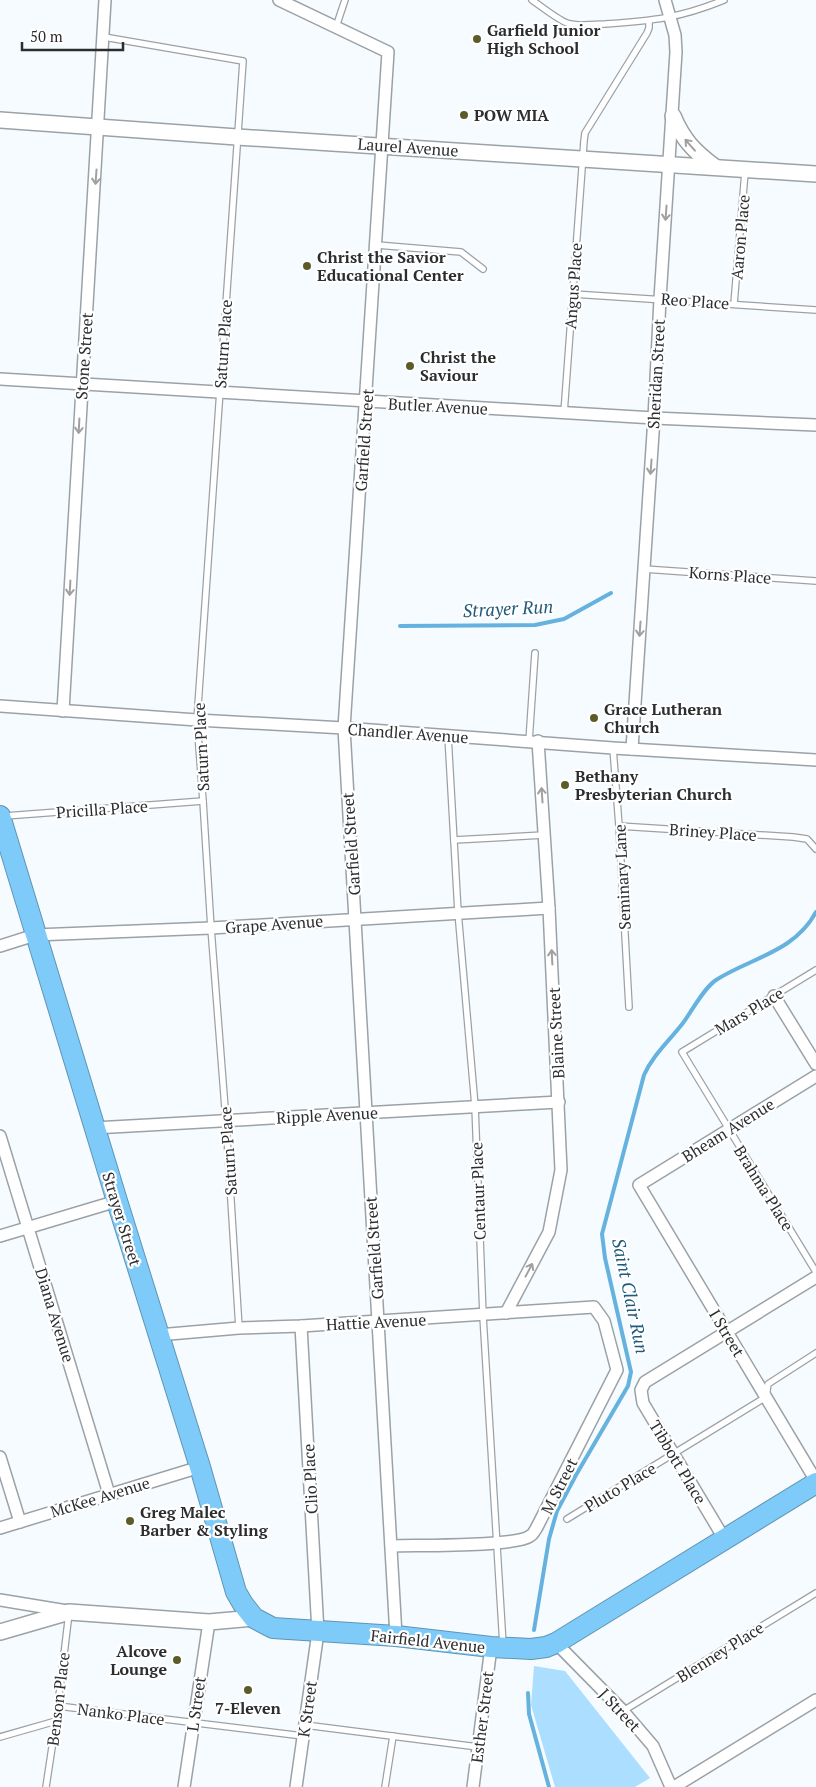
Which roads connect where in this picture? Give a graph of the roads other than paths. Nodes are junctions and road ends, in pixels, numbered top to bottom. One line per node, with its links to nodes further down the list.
1 (106, 0): 10 (street, Stone Street)
2 (279, 0): 9 (street)
3 (344, 0): 9 (lane)
4 (532, 0): 8 (lane)
5 (665, 0): 7 (street, Sheridan Street)
6 (724, 0): 7 (lane)
7 (671, 18): 8 (lane); 11 (street, Sheridan Street)
8 (649, 22): 16 (lane, Angus Place)
9 (336, 27): 15 (street, Garfield Street)
10 (104, 37): 13 (street, Stone Street); 14 (lane, Saturn Place)
11 (673, 116): 17 (street, Sheridan Street); 18 (street, one-way to 11)
12 (0, 120): 13 (street, Laurel Avenue)
13 (99, 128): 14 (street, Laurel Avenue); 28 (street, Stone Street, one-way to 28)
14 (237, 137): 15 (street, Laurel Avenue); 29 (lane, Saturn Place)
15 (383, 146): 16 (street, Laurel Avenue); 21 (street, Garfield Street)
16 (582, 158): 17 (street, Laurel Avenue); 23 (lane, Angus Place)
17 (669, 164): 18 (street, Laurel Avenue); 24 (street, Sheridan Street, one-way to 24)
18 (715, 167): 19 (street, Laurel Avenue)
19 (745, 170): 20 (street, Laurel Avenue); 25 (lane, Aaron Place)
20 (816, 174)
21 (377, 245): 22 (lane); 30 (street, Garfield Street)
22 (483, 270)
23 (573, 294): 24 (lane, Reo Place); 31 (lane, Angus Place)
24 (660, 299): 25 (lane, Reo Place); 32 (street, Sheridan Street)
25 (734, 304): 26 (lane, Reo Place)
26 (816, 310)
27 (0, 379): 28 (street, Butler Avenue)
28 (82, 383): 29 (street, Butler Avenue); 38 (street, Stone Street, one-way to 38)
29 (220, 392): 30 (street, Butler Avenue); 39 (lane, Saturn Place)
30 (366, 402): 31 (street, Butler Avenue); 40 (street, Garfield Street)
31 (564, 413): 32 (street, Butler Avenue)
32 (654, 418): 33 (street, Butler Avenue); 34 (street, Sheridan Street, one-way to 34)
33 (816, 426)
34 (644, 569): 35 (lane, Korns Place); 44 (street, Sheridan Street, one-way to 44)
35 (816, 581)
36 (535, 653): 42 (lane)
37 (0, 706): 38 (street, Chandler Avenue)
38 (63, 711): 39 (street, Chandler Avenue)
39 (197, 720): 40 (street, Chandler Avenue); 46 (lane, Saturn Place)
40 (344, 728): 41 (street, Chandler Avenue); 54 (street, Garfield Street)
41 (448, 736): 42 (street, Chandler Avenue); 50 (lane, Centaur Place)
42 (534, 741): 43 (street, Chandler Avenue); 49 (street, Blaine Street, one-way to 42)
43 (613, 748): 44 (street, Chandler Avenue); 48 (lane, Seminary Lane)
44 (632, 749): 45 (street, Chandler Avenue)
45 (816, 760)
46 (203, 801): 47 (lane, Pricilla Place); 55 (lane, Saturn Place)
47 (0, 816): 56 (highway, Strayer Street)
48 (619, 826): 51 (lane, Briney Place); 60 (lane, Seminary Lane)
49 (544, 835): 50 (lane); 52 (street, Blaine Street)
50 (454, 840): 53 (lane, Centaur Place)
51 (816, 849)
52 (549, 908): 53 (street, Grape Avenue); 64 (street, Blaine Street, one-way to 52)
53 (458, 912): 54 (street, Grape Avenue); 65 (lane, Centaur Place)
54 (356, 918): 55 (street, Grape Avenue); 66 (street, Garfield Street)
55 (210, 928): 56 (street, Grape Avenue); 67 (lane, Saturn Place)
56 (35, 935): 57 (street, Grape Avenue); 68 (highway, Strayer Street)
57 (0, 946)
58 (816, 970): 59 (lane, Mars Place)
59 (774, 996): 61 (lane, Mars Place); 62 (street)
60 (629, 1007)
61 (682, 1052): 69 (lane, Brahma Place)
62 (816, 1064)
63 (816, 1076): 69 (street, Bheam Avenue)
64 (559, 1102): 65 (street, Ripple Avenue); 78 (street, Blaine Street, one-way to 64)
65 (475, 1106): 66 (street, Ripple Avenue); 79 (lane, Centaur Place)
66 (366, 1113): 67 (street, Ripple Avenue); 80 (street, Garfield Street)
67 (226, 1121): 68 (street, Ripple Avenue); 82 (lane, Saturn Place)
68 (94, 1128): 72 (highway, Strayer Street)
69 (728, 1130): 71 (street, Bheam Avenue); 75 (lane, Brahma Place)
70 (0, 1136): 73 (street, Diana Avenue)
71 (639, 1185): 83 (street, I Street)
72 (117, 1201): 73 (street); 84 (highway, Strayer Street)
73 (29, 1228): 74 (street); 91 (street, Diana Avenue)
74 (0, 1236)
75 (816, 1272)
76 (816, 1277): 83 (street)
77 (594, 1308): 78 (street, Hattie Avenue); 96 (street, M Street)
78 (506, 1314): 79 (street, Hattie Avenue)
79 (483, 1316): 80 (street, Hattie Avenue); 96 (lane, Centaur Place)
80 (379, 1321): 81 (street, Hattie Avenue); 97 (street, Garfield Street)
81 (301, 1326): 82 (street, Hattie Avenue); 104 (street, Clio Place)
82 (239, 1328): 84 (street, Hattie Avenue)
83 (725, 1331): 86 (street, I Street); 87 (street, Tibbott Place)
84 (158, 1335): 89 (highway, Strayer Street)
85 (816, 1353): 86 (lane, Pluto Place)
86 (766, 1397): 87 (lane, Pluto Place); 90 (street, I Street)
87 (674, 1454): 92 (lane, Pluto Place); 95 (street, Tibbott Place)
88 (0, 1457): 93 (street)
89 (200, 1467): 91 (street, McKee Avenue); 101 (highway, Strayer Street)
90 (816, 1482): 95 (highway, Fairfield Avenue)
91 (109, 1494): 93 (street, McKee Avenue)
92 (567, 1518)
93 (20, 1522): 94 (street, McKee Avenue)
94 (0, 1528)
95 (725, 1540): 106 (highway, Fairfield Avenue)
96 (496, 1543): 97 (street, M Street); 107 (lane, Centaur Place)
97 (392, 1546): 105 (street, Garfield Street)
98 (816, 1592): 110 (lane, Blenney Place)
99 (0, 1600): 100 (street)
100 (69, 1612): 102 (street, Fairfield Avenue); 103 (street, Fairfield Avenue); 109 (lane, Benson Place)
101 (254, 1618): 102 (street, Fairfield Avenue); 104 (highway, Fairfield Avenue)
102 (209, 1622): 112 (street, L Street)
103 (0, 1632)
104 (318, 1632): 105 (highway, Fairfield Avenue); 113 (street, K Street)
105 (396, 1636): 107 (highway, Fairfield Avenue)
106 (556, 1643): 107 (highway, Fairfield Avenue); 110 (street, J Street)
107 (497, 1647): 116 (street, Esther Street)
108 (816, 1700): 122 (street)
109 (58, 1706): 111 (lane, Benson Place); 112 (lane, Nanko Place)
110 (623, 1711): 122 (street, J Street)
111 (56, 1721): 115 (lane, Nanko Place); 117 (lane, Benson Place)
112 (194, 1723): 113 (lane, Nanko Place); 118 (street, L Street)
113 (304, 1731): 114 (lane, Nanko Place); 119 (street, K Street)
114 (393, 1736): 116 (lane, Nanko Place); 120 (lane)
115 (0, 1737)
116 (478, 1747): 121 (street, Esther Street)
117 (46, 1787)
118 (184, 1787)
119 (296, 1787)
120 (385, 1787)
121 (473, 1787)
122 (672, 1787)

